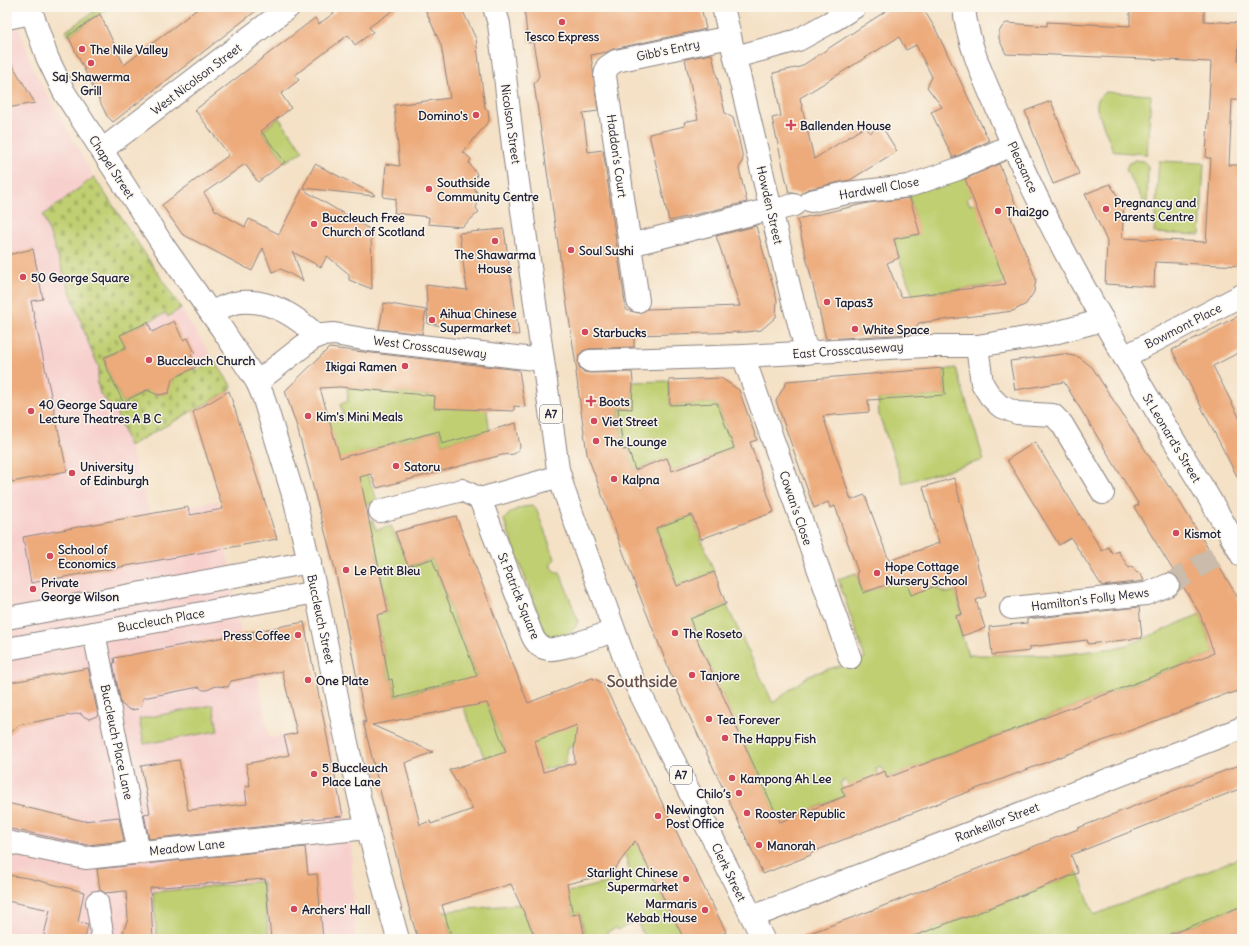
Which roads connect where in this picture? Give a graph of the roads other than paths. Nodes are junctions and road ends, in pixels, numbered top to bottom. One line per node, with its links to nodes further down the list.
1 (289, 7): 11 (street, West Nicolson Street)
2 (494, 7): 23 (street, Nicolson Street / A7)
3 (723, 7): 8 (street, Howden Street)
4 (855, 7): 8 (street, Gibb's Entry)
5 (964, 7): 10 (street, Pleasance)
6 (31, 10): 7 (street); 11 (street, Chapel Street)
7 (7, 18)
8 (732, 47): 9 (street, Gibb's Entry); 12 (street, Howden Street)
9 (607, 67): 13 (street, Haddon's Court)
10 (1012, 145): 12 (street, Hardwell Close); 17 (street, Pleasance)
11 (102, 150): 16 (street, Chapel Street)
12 (771, 210): 13 (street); 20 (street, Howden Street)
13 (630, 245): 15 (street, Haddon's Court)
14 (1242, 295): 22 (street, Bowmont Place)
15 (638, 301)
16 (211, 312): 18 (street); 25 (street, Buccleuch Street)
17 (1103, 320): 19 (street, East Crosscauseway); 22 (street, St Leonard's Street)
18 (317, 336): 23 (street, West Crosscauseway); 25 (street)
19 (977, 346): 20 (street, East Crosscauseway); 27 (street)
20 (807, 353): 21 (street, East Crosscauseway)
21 (744, 356): 24 (street, East Crosscauseway); 39 (street, Cowan's Close)
22 (1124, 357): 30 (street, St Leonard's Street)
23 (543, 360): 26 (street, A7)
24 (590, 361)
25 (256, 382): 31 (street, Buccleuch Street)
26 (559, 472): 28 (street); 36 (street, A7)
27 (1103, 493)
28 (480, 500): 29 (street); 36 (street, St Patrick Square)
29 (380, 511)
30 (1242, 556)
31 (310, 562): 33 (street, Buccleuch Street); 35 (street)
32 (1168, 585): 34 (street, Hamilton's Folly Mews)
33 (316, 592): 37 (street, Buccleuch Place); 41 (street, Buccleuch Street)
34 (1011, 608)
35 (7, 618)
36 (614, 631): 45 (street, Clerk Street / A7)
37 (94, 633): 38 (street, Buccleuch Place); 43 (street, Buccleuch Place Lane)
38 (7, 649)
39 (850, 658)
40 (1242, 728): 45 (street, Rankeillor Street)
41 (367, 828): 43 (street, Meadow Lane); 46 (street, Buccleuch Street)
42 (7, 842): 43 (street, Meadow Lane)
43 (139, 852)
44 (97, 902): 47 (street)
45 (752, 917): 48 (street, Clerk Street / A7)
46 (395, 938)
47 (103, 939)
48 (763, 939)

